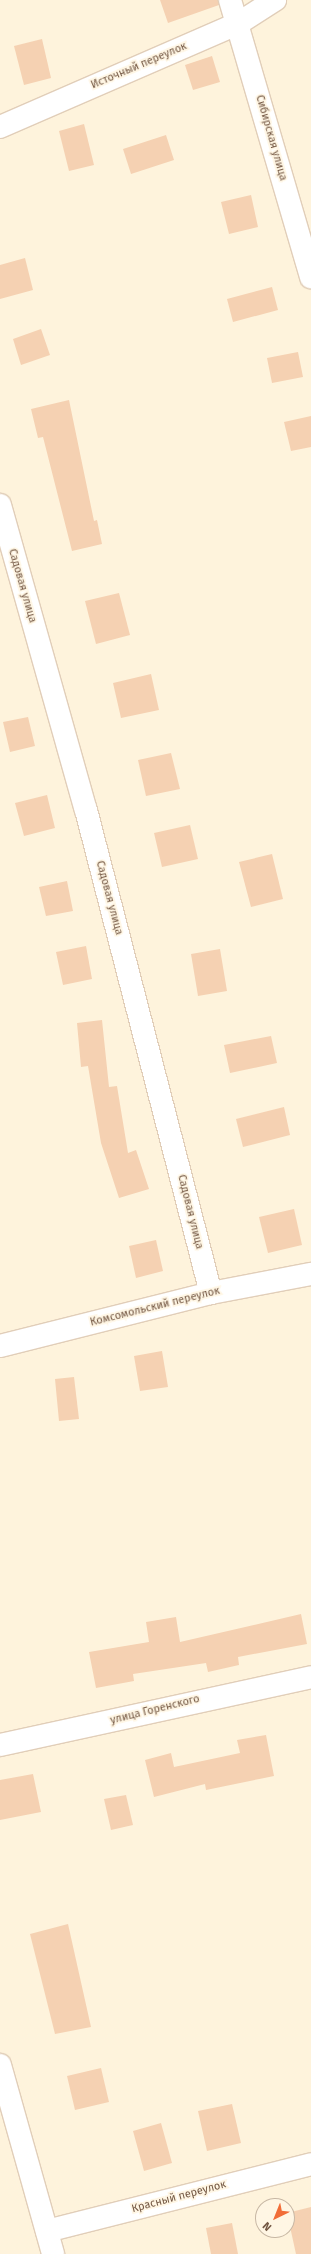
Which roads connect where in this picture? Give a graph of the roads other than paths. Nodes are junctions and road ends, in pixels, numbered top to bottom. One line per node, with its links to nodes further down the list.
1 (230, 0): 3 (street, Сибирская улица)
2 (275, 0): 3 (street, Источный переулок)
3 (238, 23): 4 (street, Источный переулок); 5 (street, Сибирская улица)
4 (0, 127)
5 (311, 277)
6 (0, 505): 8 (street, Садовая улица)
7 (311, 1274): 8 (street, Комсомольский переулок)
8 (211, 1293): 9 (street, Комсомольский переулок)
9 (0, 1346)
10 (311, 1677): 11 (street, улица Горенского)
11 (0, 1745)
12 (0, 2066): 14 (street)
13 (311, 2164): 14 (street, Красный переулок)
14 (48, 2231): 15 (street)
15 (53, 2254)

